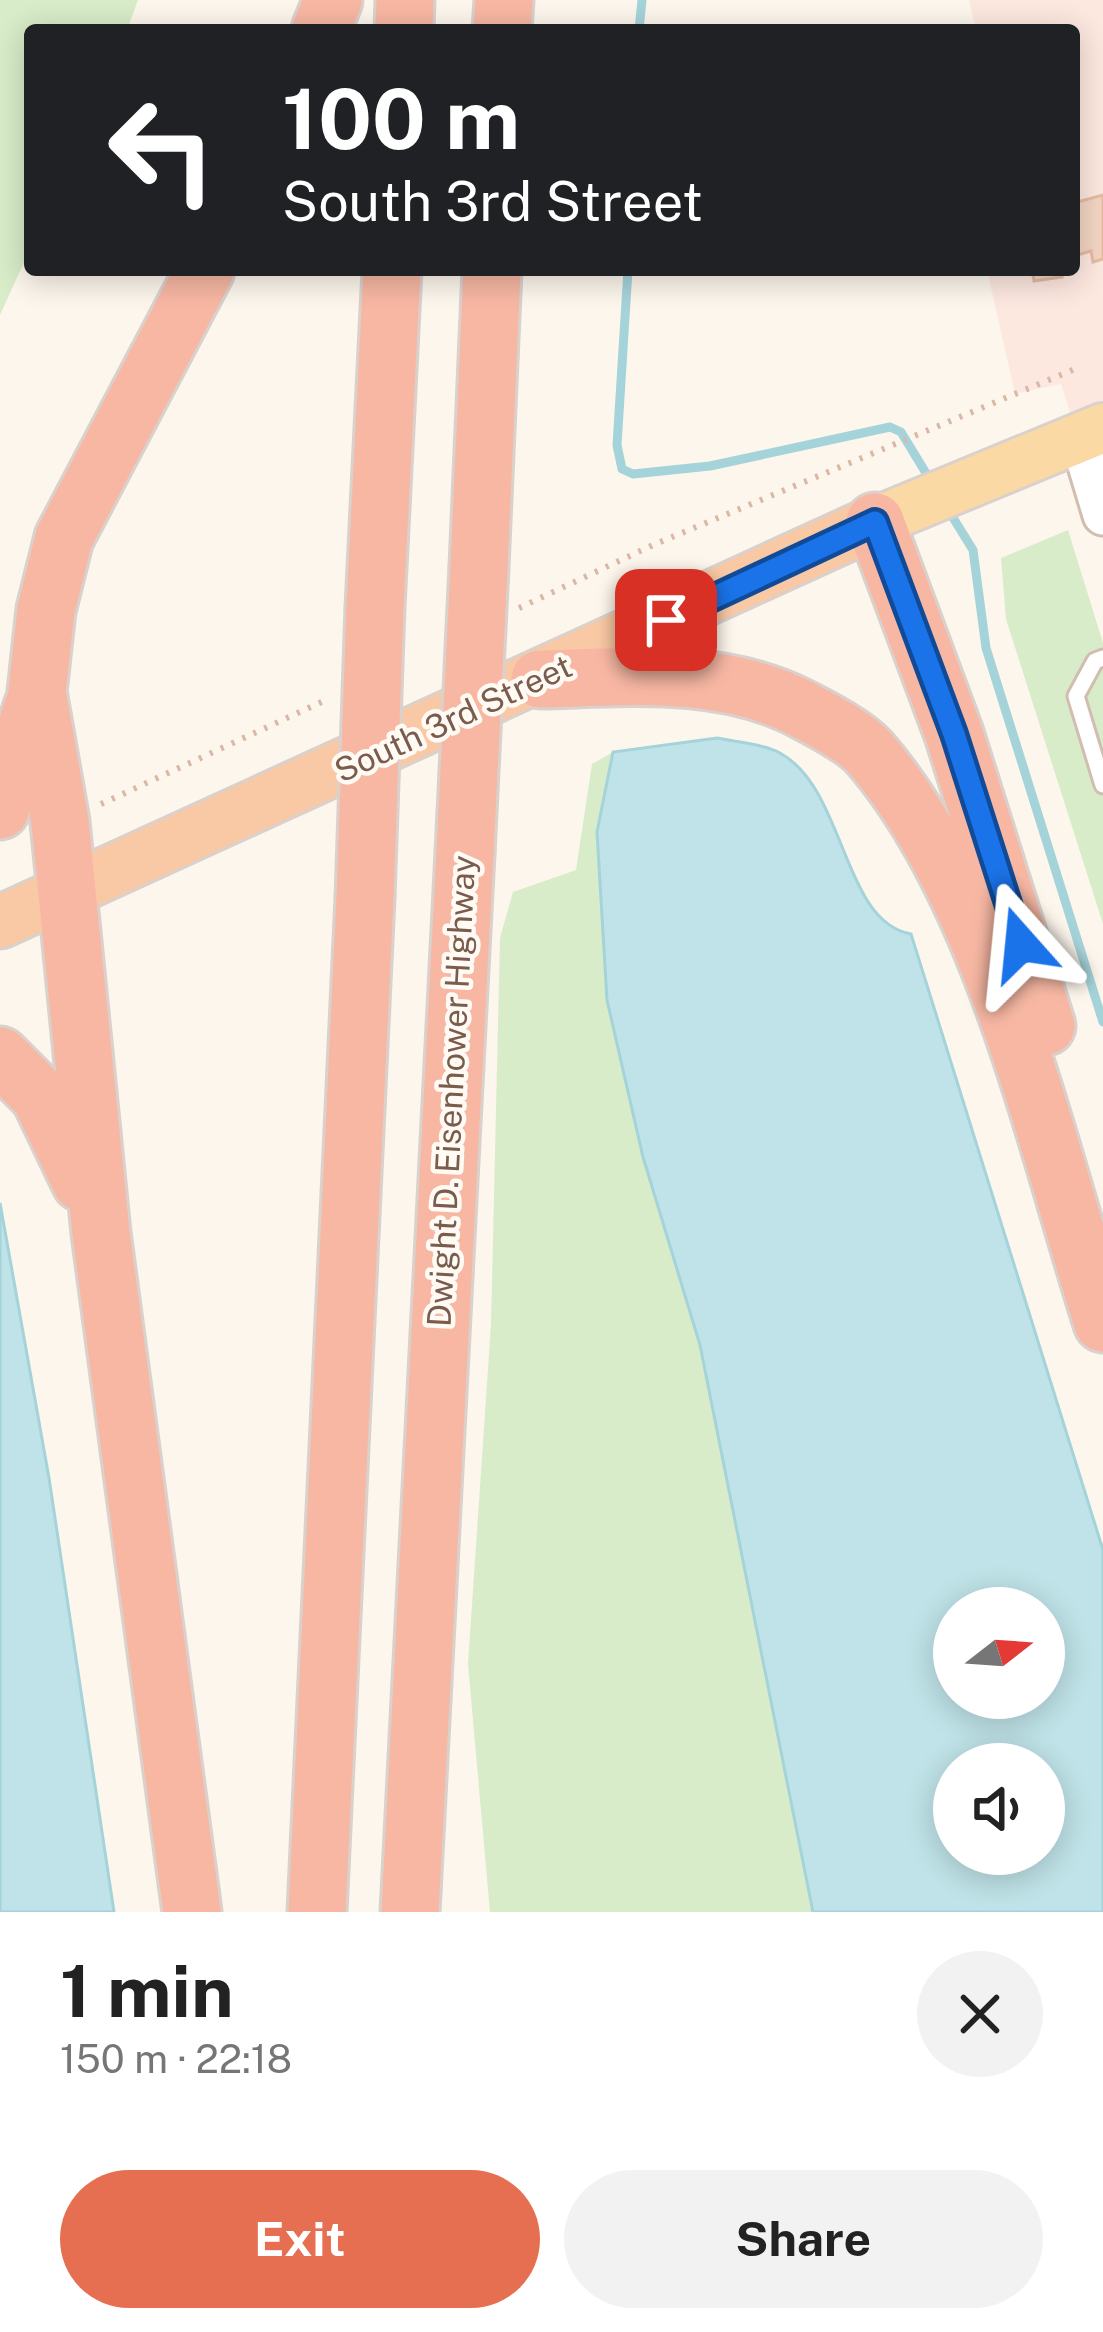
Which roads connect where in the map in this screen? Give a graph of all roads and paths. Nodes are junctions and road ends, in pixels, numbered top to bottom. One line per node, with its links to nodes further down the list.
1 (201, 276): 11 (highway)
2 (392, 276): 25 (highway, bridge)
3 (492, 276): 8 (highway, Dwight D. Eisenhower Highway)
4 (1075, 369): 8 (path)
5 (1091, 431): 6 (main road, South 3rd Street); 7 (street)
6 (918, 504): 10 (highway, South 3rd Street); 18 (highway); 20 (highway)
7 (1103, 514)
8 (493, 589): 23 (highway, Dwight D. Eisenhower Highway, bridge)
9 (1103, 658): 13 (lane)
10 (540, 679): 16 (highway, South 3rd Street); 18 (highway)
11 (37, 692): 14 (highway); 15 (highway)
12 (329, 699): 15 (path)
13 (1103, 785)
14 (0, 810)
15 (60, 822): 16 (highway)
16 (68, 895): 17 (highway, South 3rd Street); 21 (highway)
17 (0, 922)
18 (1007, 1018): 22 (highway)
19 (0, 1056): 21 (highway)
20 (1103, 1208)
21 (101, 1233): 24 (highway)
22 (1103, 1323)
23 (432, 1443): 26 (highway, Dwight D. Eisenhower Highway); 27 (highway)
24 (192, 1912)
25 (316, 1912)
26 (410, 1912)
27 (441, 1912)

